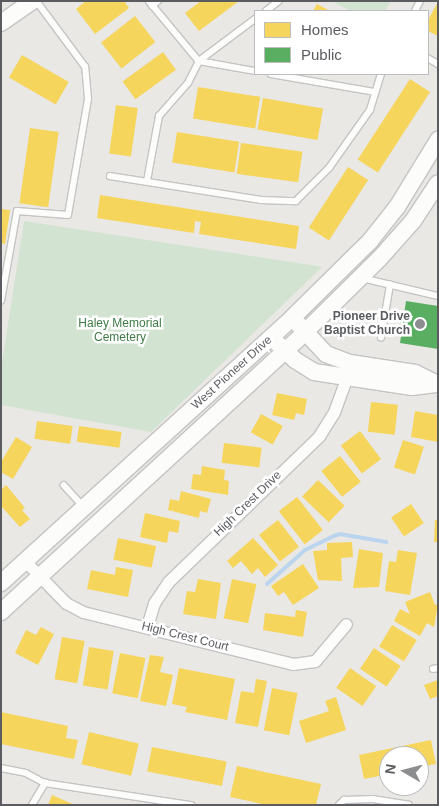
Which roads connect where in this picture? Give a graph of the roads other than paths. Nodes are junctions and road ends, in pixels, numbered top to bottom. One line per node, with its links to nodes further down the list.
1 (34, 1): 7 (main road); 17 (lane)
2 (158, 1): 4 (lane)
3 (279, 1): 5 (lane)
4 (151, 4): 8 (lane)
5 (267, 10)
6 (254, 20): 8 (lane)
7 (1, 24)
8 (199, 61): 9 (lane); 15 (lane)
9 (254, 71)
10 (277, 75): 12 (lane)
11 (381, 75): 12 (lane)
12 (375, 92): 15 (lane)
13 (438, 140): 22 (main road, West Pioneer Drive)
14 (110, 176): 15 (lane)
15 (147, 181)
16 (438, 183): 18 (main road, West Pioneer Drive)
17 (4, 267): 21 (lane)
18 (360, 278): 19 (lane); 23 (main road, West Pioneer Drive)
19 (390, 284): 20 (lane); 25 (lane)
20 (438, 296)
21 (1, 301)
22 (292, 318): 23 (main road); 24 (main road, West Pioneer Drive)
23 (305, 332): 26 (main road, West Pioneer Drive); 28 (main road)
24 (272, 337): 26 (main road); 30 (main road, West Pioneer Drive)
25 (381, 338)
26 (284, 351): 27 (main road); 32 (main road, West Pioneer Drive)
27 (346, 379): 28 (main road); 36 (street, High Crest Drive)
28 (438, 384)
29 (64, 484): 30 (lane)
30 (85, 508): 31 (main road, West Pioneer Drive)
31 (26, 562): 32 (street, High Crest Court); 33 (main road, West Pioneer Drive)
32 (40, 578): 34 (main road, West Pioneer Drive); 36 (street, High Crest Court)
33 (1, 584)
34 (1, 612)
35 (346, 624): 36 (street, High Crest Court)
36 (147, 626)
37 (1, 768): 38 (lane)
38 (45, 783): 39 (lane); 40 (lane)
39 (32, 805)
40 (191, 805)
41 (340, 805): 42 (lane)
42 (409, 805)

